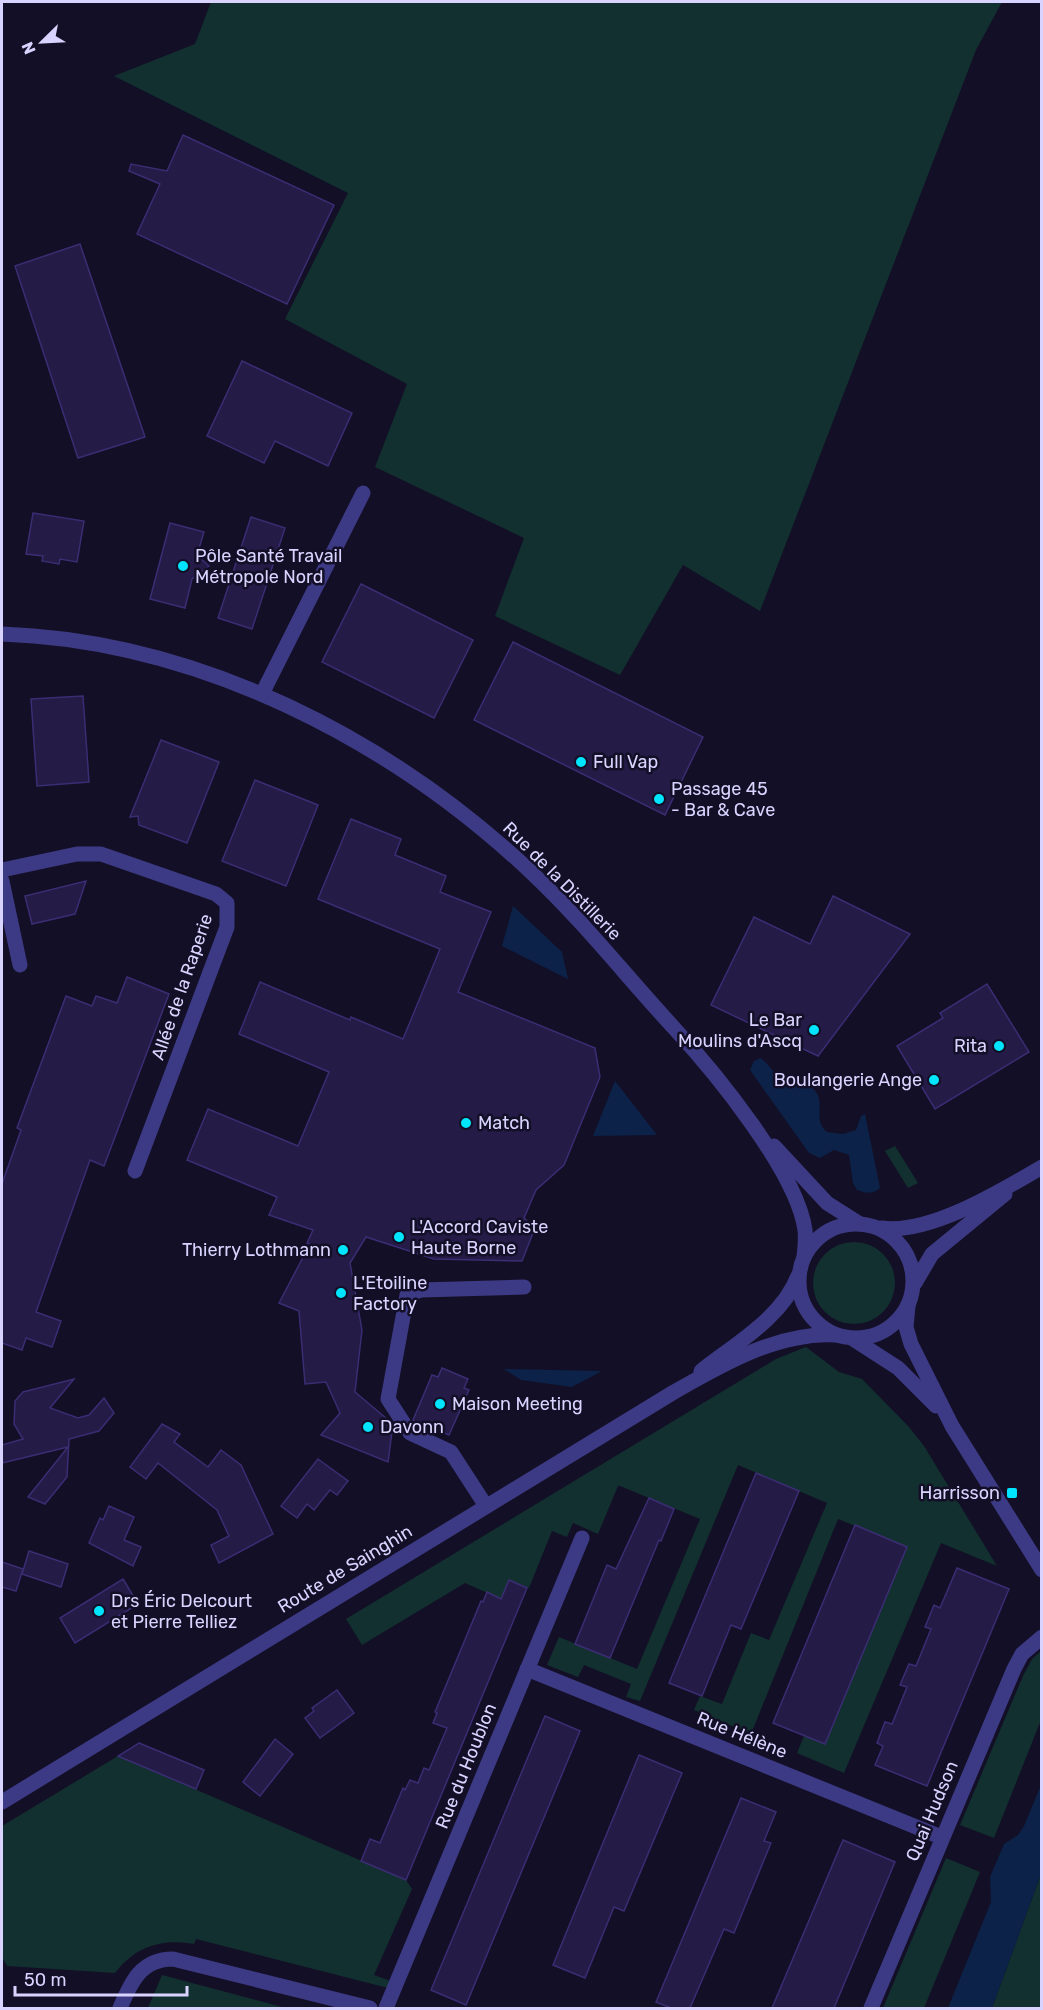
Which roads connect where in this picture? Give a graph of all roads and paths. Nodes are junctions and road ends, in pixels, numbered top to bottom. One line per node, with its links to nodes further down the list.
1 (363, 494): 3 (street)
2 (2, 634): 3 (street, Rue de la Distillerie)
3 (262, 694): 7 (street, Rue de la Distillerie)
4 (2, 870): 9 (street, Allée de la Raperie)
5 (2, 881): 6 (street)
6 (20, 965)
7 (746, 1117): 10 (street, Rue de la Distillerie); 12 (street, Rue de la Distillerie)
8 (1040, 1168): 11 (street); 15 (street)
9 (135, 1171)
10 (860, 1224): 11 (street); 12 (street)
11 (876, 1228): 15 (street)
12 (804, 1257): 13 (street)
13 (799, 1274): 17 (street); 19 (street, Route de Sainghin)
14 (524, 1287): 21 (street)
15 (913, 1289): 16 (street)
16 (908, 1306): 18 (street); 20 (street)
17 (836, 1335): 18 (street); 19 (street, Route de Sainghin)
18 (853, 1339): 20 (street)
19 (679, 1389): 21 (street, Route de Sainghin)
20 (952, 1426): 23 (street)
21 (486, 1506): 26 (street, Route de Sainghin)
22 (582, 1538): 25 (street, Rue du Houblon)
23 (1041, 1570)
24 (1041, 1637): 27 (street, Quai Hudson)
25 (527, 1669): 27 (street, Rue Hélène); 30 (street, Rue du Houblon)
26 (2, 1802)
27 (941, 1837): 31 (street, Quai Hudson)
28 (120, 2008): 29 (street)
29 (370, 2008)
30 (386, 2008)
31 (871, 2008)

